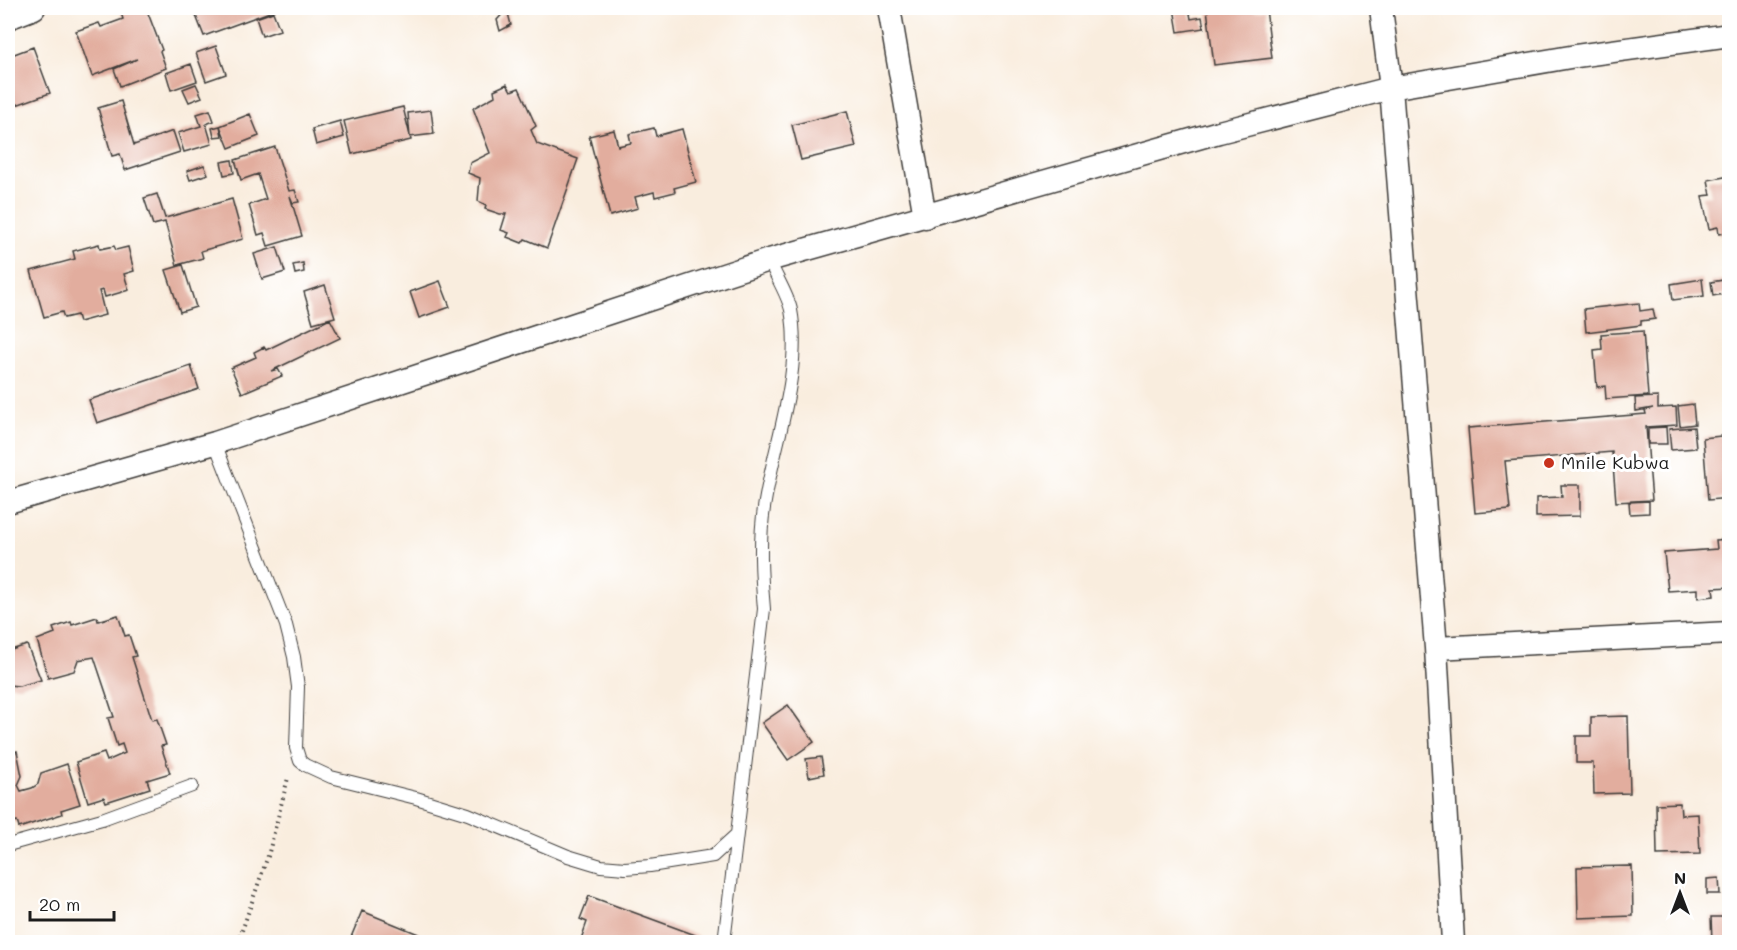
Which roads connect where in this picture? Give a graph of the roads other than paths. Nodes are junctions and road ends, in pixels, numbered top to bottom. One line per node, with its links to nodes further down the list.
1 (34, 8): 4 (street)
2 (889, 8): 7 (street)
3 (1381, 8): 6 (street)
4 (8, 18)
5 (1730, 35): 6 (street)
6 (1391, 88): 7 (street); 12 (street)
7 (925, 217): 8 (street)
8 (769, 260): 9 (street); 14 (lane)
9 (215, 443): 10 (street); 14 (lane)
10 (8, 502)
11 (1730, 633): 12 (street)
12 (1436, 648): 17 (street)
13 (192, 786): 15 (lane)
14 (736, 835): 16 (lane)
15 (8, 845)
16 (724, 942)
17 (1453, 942)

